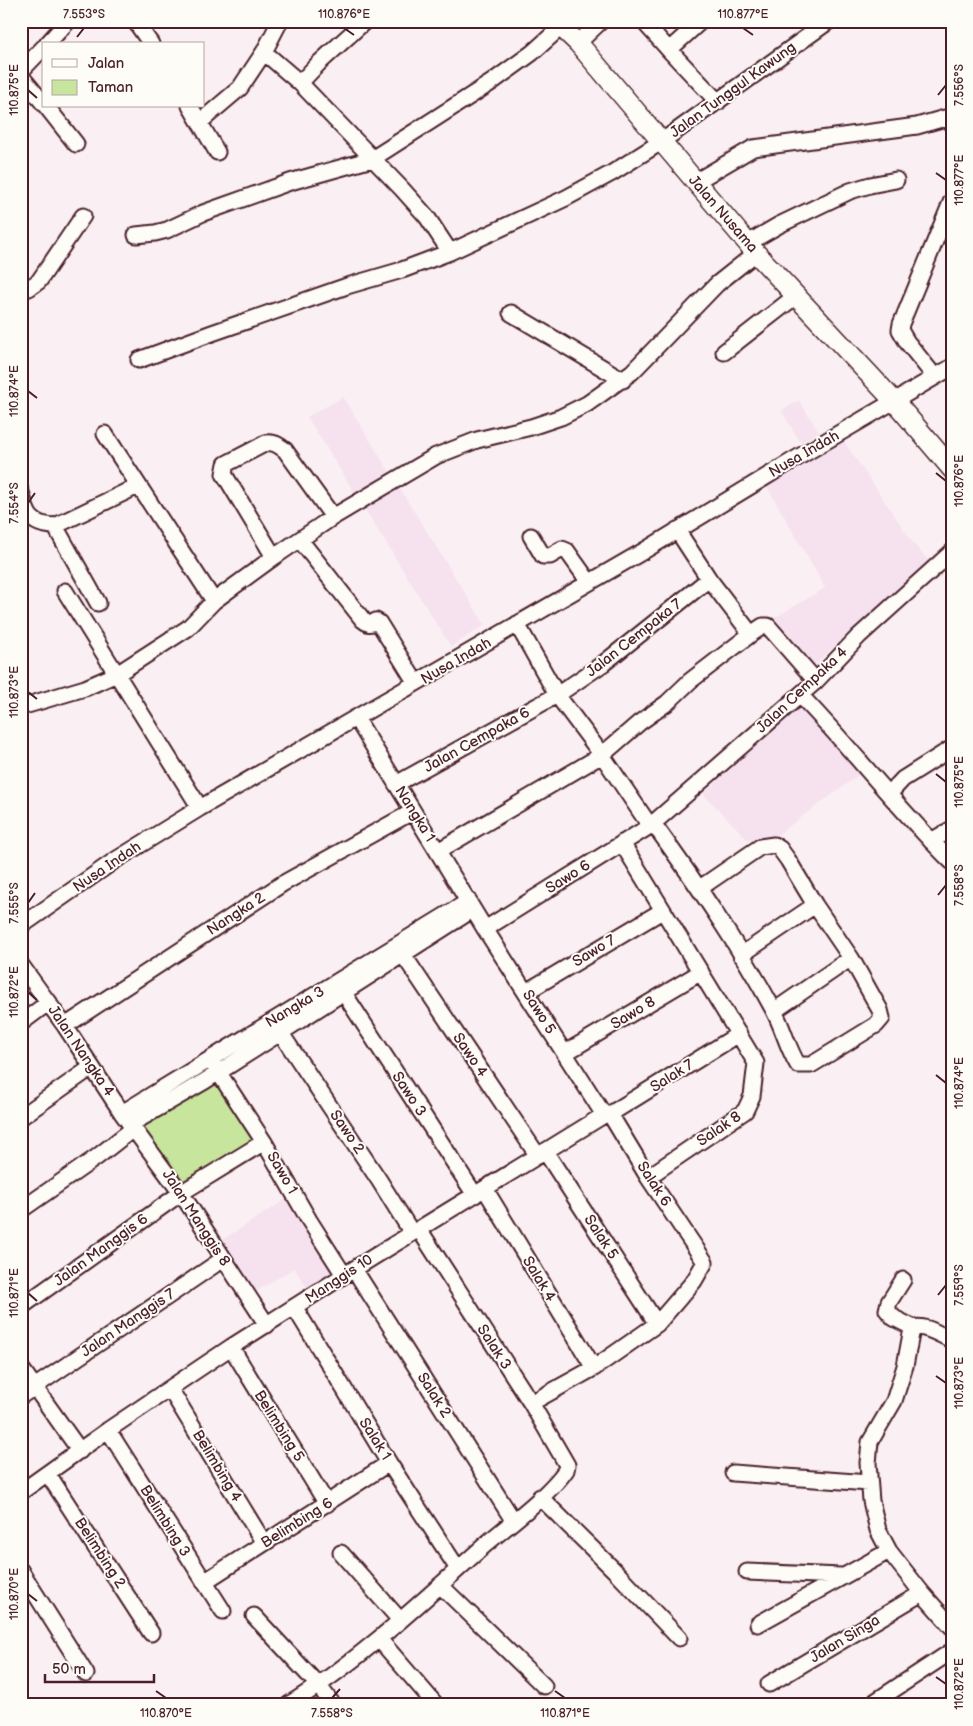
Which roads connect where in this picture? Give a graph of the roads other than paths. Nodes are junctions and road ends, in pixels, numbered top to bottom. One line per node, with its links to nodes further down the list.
1 (68, 21): 10 (street)
2 (135, 21): 11 (street)
3 (280, 21): 15 (street)
4 (365, 21): 18 (street)
5 (601, 21): 12 (street)
6 (643, 21): 14 (street)
7 (701, 21): 14 (street)
8 (829, 21): 20 (street, Jalan Tunggul Kawung)
9 (558, 24): 12 (street, Jalan Nusama); 28 (street)
10 (49, 42)
11 (150, 42)
12 (578, 42): 25 (street, Jalan Nusama)
13 (42, 49): 16 (street)
14 (669, 50): 20 (street)
15 (264, 52): 18 (street); 23 (street)
16 (21, 71)
17 (21, 76): 19 (street)
18 (300, 83): 28 (street)
19 (42, 101)
20 (718, 102): 25 (street, Jalan Tunggul Kawung)
21 (47, 108): 26 (street)
22 (191, 108): 23 (street)
23 (200, 122): 27 (street)
24 (952, 123): 30 (street)
25 (661, 142): 30 (street, Jalan Nusama); 35 (street, Jalan Tunggul Kawung)
26 (76, 144)
27 (218, 152)
28 (372, 159): 33 (street); 35 (street)
29 (896, 180): 34 (street)
30 (695, 182): 34 (street, Jalan Nusama)
31 (952, 200): 42 (street)
32 (83, 216): 36 (street)
33 (136, 235)
34 (752, 248): 37 (street, Jalan Nusama); 43 (street)
35 (450, 252): 40 (street, Jalan Tunggul Kawung)
36 (21, 290)
37 (797, 295): 39 (street); 44 (street, Jalan Nusama)
38 (511, 313): 43 (street)
39 (724, 352)
40 (139, 360)
41 (952, 367): 42 (street, Nusa Indah)
42 (935, 377): 44 (street, Nusa Indah)
43 (623, 380): 49 (street)
44 (895, 402): 46 (street, Jalan Nusama); 51 (street, Nusa Indah)
45 (105, 434): 47 (street)
46 (952, 469)
47 (138, 486): 50 (street); 59 (street)
48 (21, 492): 50 (street)
49 (333, 517): 53 (street); 55 (street)
50 (55, 526): 60 (street)
51 (677, 530): 56 (street); 57 (street, Nusa Indah)
52 (531, 536): 57 (street)
53 (300, 540): 55 (street); 65 (street)
54 (952, 552): 64 (street, Jalan Cempaka 4)
55 (274, 557): 59 (street)
56 (709, 579): 62 (street); 67 (street, Jalan Cempaka 7)
57 (589, 582): 61 (street, Nusa Indah)
58 (65, 591): 63 (street)
59 (214, 602): 63 (street)
60 (98, 603)
61 (517, 624): 65 (street, Nusa Indah); 67 (street)
62 (751, 634): 64 (street); 71 (street)
63 (117, 674): 68 (street); 74 (street)
64 (816, 681): 66 (street, Jalan Cempaka 4)
65 (416, 683): 69 (street, Nusa Indah)
66 (800, 695): 73 (street); 76 (street, Jalan Cempaka 4)
67 (557, 696): 71 (street); 72 (street, Jalan Cempaka 6)
68 (21, 707)
69 (356, 718): 72 (street, Nangka 1); 74 (street, Nusa Indah)
70 (952, 748): 73 (street)
71 (602, 755): 76 (street); 80 (street)
72 (396, 784): 75 (street, Nangka 1)
73 (889, 794): 78 (street)
74 (200, 808): 86 (street, Nusa Indah)
75 (412, 812): 80 (street, Nangka 1); 98 (street, Nangka 2)
76 (652, 824): 79 (street, Sawo 6); 82 (street)
77 (952, 829): 78 (street)
78 (931, 841): 81 (street)
79 (622, 843): 85 (street, Salak 8); 87 (street, Sawo 6)
80 (438, 851): 83 (street, Nangka 1)
81 (952, 862)
82 (700, 888): 84 (street); 89 (street)
83 (471, 905): 87 (street, Sawo 5); 88 (street)
84 (815, 905): 89 (street); 90 (street)
85 (662, 910): 92 (street, Salak 8); 94 (street, Sawo 7)
86 (21, 926)
87 (485, 929): 94 (street, Sawo 5)
88 (400, 950): 93 (street); 109 (street, Sawo 4)
89 (741, 955): 96 (street)
90 (851, 958): 96 (street); 96 (street)
91 (21, 964): 95 (street, Jalan Nangka 4)
92 (701, 972): 100 (street, Salak 8); 101 (street, Sawo 8)
93 (340, 988): 99 (street); 102 (street, Nangka 3); 112 (street, Sawo 3)
94 (526, 992): 101 (street, Sawo 5)
95 (49, 1002): 97 (street); 98 (street, Jalan Nangka 4)
96 (774, 1011)
97 (21, 1023)
98 (65, 1026): 103 (street, Jalan Nangka 4)
99 (280, 1032): 104 (street); 114 (street, Sawo 2)
100 (739, 1034): 105 (street, Salak 7); 110 (street, Salak 8)
101 (565, 1053): 105 (street, Sawo 5)
102 (210, 1058): 104 (street, Sawo 1); 107 (street, Nangka 3)
103 (92, 1067): 106 (street); 107 (street, Jalan Nangka 4)
104 (219, 1072): 107 (street); 108 (street, Sawo 1)
105 (607, 1114): 109 (street, Manggis 10); 110 (street, Salak 6)
106 (21, 1117)
107 (129, 1122): 111 (street, Jalan Manggis 8); 113 (street)
108 (264, 1142): 111 (street, Jalan Manggis 6); 116 (street, Sawo 1)
109 (541, 1153): 112 (street, Manggis 10); 120 (street, Salak 5)
110 (648, 1177): 120 (street, Salak 6)
111 (181, 1192): 115 (street, Jalan Manggis 8); 118 (street, Jalan Manggis 6)
112 (480, 1192): 114 (street, Manggis 10); 126 (street, Salak 4)
113 (21, 1210)
114 (415, 1232): 116 (street, Manggis 10); 130 (street, Salak 3)
115 (223, 1259): 121 (street, Jalan Manggis 8); 127 (street, Jalan Manggis 7)
116 (349, 1272): 119 (street, Manggis 10); 140 (street, Salak 2)
117 (903, 1280): 122 (street)
118 (21, 1308)
119 (294, 1308): 121 (street, Manggis 10); 133 (street, Salak 1)
120 (657, 1324): 126 (street)
121 (267, 1325): 124 (street, Manggis 10)
122 (914, 1328): 123 (street); 136 (street)
123 (952, 1340)
124 (231, 1347): 128 (street, Manggis 10); 139 (street, Belimbing 5)
125 (21, 1368): 127 (street)
126 (594, 1368): 130 (street)
127 (34, 1387): 129 (street, Jalan Manggis 7); 132 (street)
128 (170, 1388): 131 (street, Manggis 10); 141 (street, Belimbing 4)
129 (21, 1396)
130 (530, 1403): 138 (street, Salak 3)
131 (108, 1430): 132 (street, Manggis 10); 148 (street, Belimbing 3)
132 (80, 1451): 135 (street, Manggis 10)
133 (389, 1463): 139 (street, Belimbing 6); 144 (street, Salak 1)
134 (733, 1473): 136 (street)
135 (48, 1474): 137 (street, Manggis 10); 156 (street, Belimbing 2)
136 (869, 1483): 142 (street)
137 (21, 1492)
138 (540, 1497): 140 (street); 157 (street)
139 (327, 1504): 141 (street, Belimbing 6)
140 (513, 1520): 144 (street)
141 (264, 1543): 148 (street, Belimbing 6)
142 (890, 1551): 147 (street); 150 (street)
143 (341, 1553): 153 (street)
144 (458, 1569): 149 (street)
145 (21, 1572): 160 (street)
146 (747, 1572): 147 (street)
147 (841, 1576): 154 (street)
148 (204, 1582): 151 (street, Belimbing 3)
149 (440, 1585): 153 (street); 163 (street)
150 (922, 1593): 155 (street); 161 (street, Jalan Singa)
151 (223, 1611)
152 (254, 1616): 162 (street)
153 (400, 1620): 158 (street)
154 (758, 1624)
155 (952, 1627)
156 (151, 1633)
157 (678, 1638)
158 (379, 1639): 162 (street); 166 (street)
159 (952, 1651): 167 (street)
160 (86, 1674)
161 (768, 1684)
162 (318, 1686): 164 (street); 165 (street)
163 (544, 1686)
164 (288, 1705)
165 (334, 1705)
166 (436, 1705)
167 (870, 1705)

